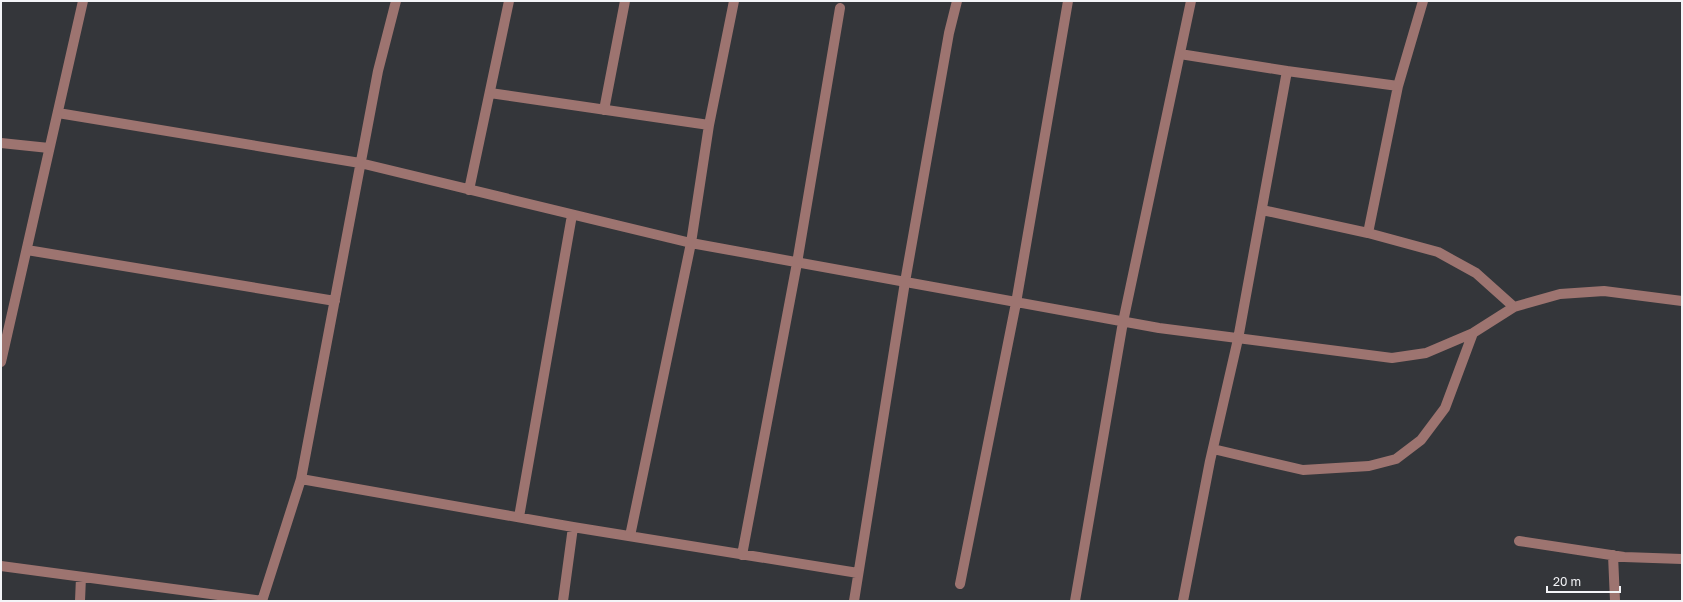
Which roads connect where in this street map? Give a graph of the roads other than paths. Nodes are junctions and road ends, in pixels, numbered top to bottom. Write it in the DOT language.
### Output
graph roads {
  1 [pos="83,1"];
  2 [pos="396,1"];
  3 [pos="509,1"];
  4 [pos="625,1"];
  5 [pos="734,1"];
  6 [pos="957,1"];
  7 [pos="1068,1"];
  8 [pos="1191,1"];
  9 [pos="1423,1"];
  10 [pos="840,8"];
  11 [pos="1180,54"];
  12 [pos="1287,72"];
  13 [pos="1398,86"];
  14 [pos="490,94"];
  15 [pos="604,110"];
  16 [pos="58,113"];
  17 [pos="709,125"];
  18 [pos="1,143"];
  19 [pos="50,148"];
  20 [pos="360,163"];
  21 [pos="470,190"];
  22 [pos="1262,210"];
  23 [pos="572,215"];
  24 [pos="1368,233"];
  25 [pos="691,243"];
  26 [pos="27,250"];
  27 [pos="797,263"];
  28 [pos="905,282"];
  29 [pos="335,300"];
  30 [pos="1682,301"];
  31 [pos="1016,303"];
  32 [pos="1514,307"];
  33 [pos="1123,322"];
  34 [pos="1473,333"];
  35 [pos="1238,338"];
  36 [pos="1,362"];
  37 [pos="1213,450"];
  38 [pos="301,479"];
  39 [pos="519,517"];
  40 [pos="573,527"];
  41 [pos="630,536"];
  42 [pos="1519,541"];
  43 [pos="742,555"];
  44 [pos="1613,555"];
  45 [pos="1682,559"];
  46 [pos="1,566"];
  47 [pos="858,574"];
  48 [pos="81,577"];
  49 [pos="960,584"];
  50 [pos="80,601"];
  51 [pos="262,601"];
  52 [pos="563,601"];
  53 [pos="854,601"];
  54 [pos="1075,601"];
  55 [pos="1183,601"];
  56 [pos="1615,601"];
  1 -- 16 [label="street"];
  2 -- 20 [label="street"];
  3 -- 14 [label="street"];
  4 -- 15 [label="street"];
  5 -- 17 [label="street"];
  6 -- 28 [label="street"];
  7 -- 31 [label="street"];
  8 -- 11 [label="street"];
  9 -- 13 [label="street"];
  10 -- 27 [label="street"];
  11 -- 12 [label="street"];
  11 -- 33 [label="street"];
  12 -- 13 [label="street"];
  12 -- 22 [label="street"];
  13 -- 24 [label="street"];
  14 -- 15 [label="street"];
  14 -- 21 [label="street"];
  15 -- 17 [label="street"];
  16 -- 19 [label="street"];
  16 -- 20 [label="street"];
  17 -- 25 [label="street"];
  18 -- 19 [label="street"];
  19 -- 26 [label="street"];
  20 -- 21 [label="street"];
  20 -- 29 [label="street"];
  21 -- 23 [label="street"];
  22 -- 24 [label="street"];
  22 -- 35 [label="street"];
  23 -- 25 [label="street"];
  23 -- 39 [label="street"];
  24 -- 32 [label="street"];
  25 -- 27 [label="street"];
  25 -- 41 [label="street"];
  26 -- 29 [label="street"];
  26 -- 36 [label="street"];
  27 -- 28 [label="street"];
  27 -- 43 [label="street"];
  28 -- 31 [label="street"];
  28 -- 47 [label="street"];
  29 -- 38 [label="street"];
  30 -- 32 [label="street"];
  31 -- 33 [label="street"];
  31 -- 49 [label="street"];
  32 -- 34 [label="street"];
  33 -- 35 [label="street"];
  33 -- 54 [label="street"];
  34 -- 35 [label="street"];
  34 -- 37 [label="street"];
  35 -- 37 [label="street"];
  37 -- 55 [label="street"];
  38 -- 39 [label="street"];
  38 -- 51 [label="street"];
  39 -- 40 [label="street"];
  40 -- 41 [label="street"];
  40 -- 52 [label="street"];
  41 -- 43 [label="street"];
  42 -- 44 [label="street"];
  43 -- 47 [label="street"];
  44 -- 45 [label="street"];
  44 -- 56 [label="street"];
  46 -- 48 [label="street"];
  47 -- 53 [label="street"];
  48 -- 50 [label="street"];
  48 -- 51 [label="street"];
}
